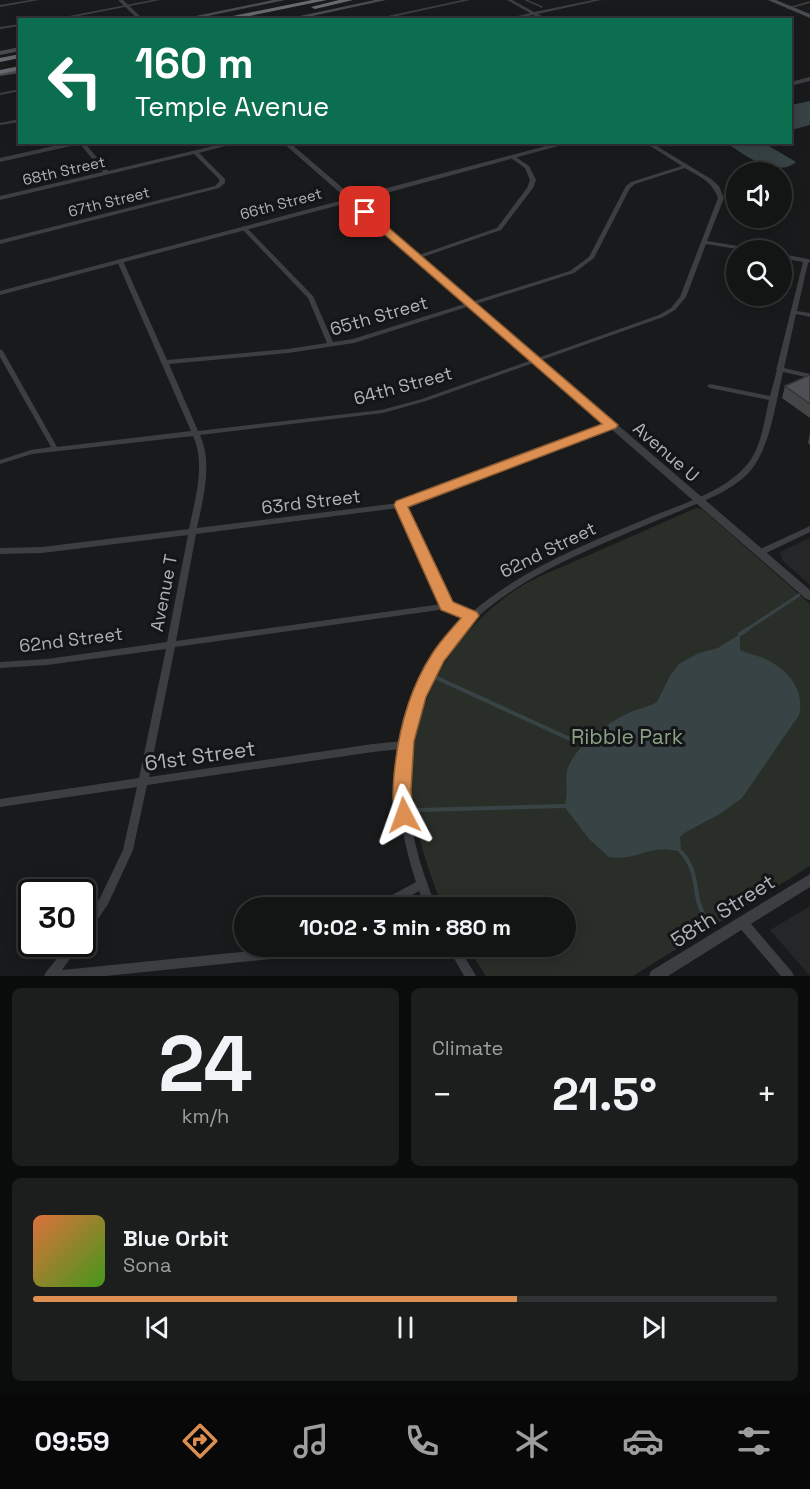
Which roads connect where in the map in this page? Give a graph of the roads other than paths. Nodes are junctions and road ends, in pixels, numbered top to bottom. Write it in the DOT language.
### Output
graph roads {
  1 [pos="37,0"];
  2 [pos="120,0"];
  3 [pos="158,0"];
  4 [pos="282,0"];
  5 [pos="323,0"];
  6 [pos="348,0"];
  7 [pos="383,0"];
  8 [pos="468,0"];
  9 [pos="509,0"];
  10 [pos="599,0"];
  11 [pos="771,0"];
  12 [pos="810,2"];
  13 [pos="0,6"];
  14 [pos="126,6"];
  15 [pos="788,8"];
  16 [pos="534,13"];
  17 [pos="810,16"];
  18 [pos="61,18"];
  19 [pos="140,18"];
  20 [pos="188,18"];
  21 [pos="227,18"];
  22 [pos="258,18"];
  23 [pos="293,18"];
  24 [pos="381,18"];
  25 [pos="511,18"];
  26 [pos="543,18"];
  27 [pos="18,25"];
  28 [pos="0,28"];
  29 [pos="18,52"];
  30 [pos="0,56"];
  31 [pos="0,67"];
  32 [pos="18,67"];
  33 [pos="18,68"];
  34 [pos="0,73"];
  35 [pos="810,79"];
  36 [pos="792,84"];
  37 [pos="18,90"];
  38 [pos="0,94"];
  39 [pos="18,120"];
  40 [pos="0,124"];
  41 [pos="72,144"];
  42 [pos="83,144"];
  43 [pos="230,144"];
  44 [pos="287,144"];
  45 [pos="563,144"];
  46 [pos="649,144"];
  47 [pos="196,153"];
  48 [pos="513,158"];
  49 [pos="0,160"];
  50 [pos="686,165"];
  51 [pos="108,173"];
  52 [pos="0,198"];
  53 [pos="351,200"];
  54 [pos="244,228"];
  55 [pos="0,242"];
  56 [pos="705,242"];
  57 [pos="726,246"];
  58 [pos="418,257"];
  59 [pos="792,258"];
  60 [pos="120,261"];
  61 [pos="808,261"];
  62 [pos="0,293"];
  63 [pos="472,304"];
  64 [pos="793,312"];
  65 [pos="810,315"];
  66 [pos="332,345"];
  67 [pos="0,351"];
  68 [pos="537,360"];
  69 [pos="166,362"];
  70 [pos="779,369"];
  71 [pos="810,376"];
  72 [pos="710,386"];
  73 [pos="772,399"];
  74 [pos="611,425"];
  75 [pos="196,433"];
  76 [pos="55,449"];
  77 [pos="0,462"];
  78 [pos="698,499"];
  79 [pos="400,505"];
  80 [pos="810,529"];
  81 [pos="193,532"];
  82 [pos="0,551"];
  83 [pos="759,553"];
  84 [pos="810,596"];
  85 [pos="447,606"];
  86 [pos="471,616"];
  87 [pos="171,643"];
  88 [pos="0,665"];
  89 [pos="405,745"];
  90 [pos="143,782"];
  91 [pos="0,803"];
  92 [pos="810,880"];
  93 [pos="422,884"];
  94 [pos="398,897"];
  95 [pos="427,897"];
  96 [pos="96,913"];
  97 [pos="742,922"];
  98 [pos="66,957"];
  99 [pos="242,957"];
  100 [pos="459,957"];
  101 [pos="52,976"];
  102 [pos="470,976"];
  103 [pos="656,976"];
  104 [pos="788,976"];
  1 -- 13 [label="street"];
  2 -- 14 [label="street"];
  3 -- 14 [label="street"];
  4 -- 20 [label="main road"];
  5 -- 21 [label="highway"];
  6 -- 22 [label="highway"];
  7 -- 23 [label="main road"];
  8 -- 24 [label="street"];
  9 -- 16 [label="street"];
  10 -- 16 [label="street"];
  11 -- 15 [label="main road"];
  12 -- 15 [label="street"];
  14 -- 18 [label="street"];
  14 -- 19 [label="street"];
  15 -- 17 [label="main road"];
  16 -- 25 [label="street"];
  16 -- 26 [label="street"];
  27 -- 28 [label="street"];
  29 -- 30 [label="highway"];
  31 -- 32 [label="highway"];
  33 -- 34 [label="highway"];
  35 -- 36 [label="street"];
  37 -- 38 [label="street"];
  39 -- 40 [label="street"];
  41 -- 49 [label="street"];
  42 -- 51 [label="street"];
  43 -- 47 [label="street, 68th Street"];
  44 -- 53 [label="street, Avenue U"];
  45 -- 48 [label="street, 66th Street"];
  46 -- 50 [label="street, 64th Street"];
  47 -- 51 [label="street, 68th Street"];
  47 -- 55 [label="street, 67th Street"];
  48 -- 53 [label="street, 66th Street"];
  48 -- 58 [label="street"];
  50 -- 56 [label="street, 64th Street"];
  50 -- 63 [label="street, 65th Street"];
  51 -- 52 [label="street, 68th Street"];
  53 -- 54 [label="street, 66th Street"];
  53 -- 58 [label="street, Avenue U"];
  54 -- 60 [label="street, 66th Street"];
  54 -- 66 [label="street"];
  56 -- 57 [label="street"];
  56 -- 68 [label="street, 64th Street"];
  58 -- 63 [label="street, Avenue U"];
  59 -- 61 [label="street"];
  60 -- 62 [label="street, 66th Street"];
  60 -- 69 [label="street, Avenue T"];
  61 -- 64 [label="street, 62nd Street"];
  63 -- 66 [label="street, 65th Street"];
  63 -- 68 [label="street, Avenue U"];
  64 -- 65 [label="street"];
  64 -- 70 [label="street, 62nd Street"];
  66 -- 69 [label="street, 65th Street"];
  67 -- 76 [label="street"];
  68 -- 74 [label="street, Avenue U"];
  68 -- 75 [label="street, 64th Street"];
  69 -- 75 [label="street, Avenue T"];
  70 -- 71 [label="street"];
  70 -- 73 [label="street, 62nd Street"];
  72 -- 73 [label="street"];
  73 -- 78 [label="street, 62nd Street"];
  74 -- 78 [label="street, Avenue U"];
  74 -- 79 [label="street, 63rd Street"];
  75 -- 76 [label="street, 64th Street"];
  75 -- 81 [label="street, Avenue T"];
  76 -- 77 [label="street, 64th Street"];
  78 -- 83 [label="street, Avenue U"];
  78 -- 86 [label="street, 62nd Street"];
  79 -- 81 [label="street, 63rd Street"];
  79 -- 85 [label="street"];
  80 -- 83 [label="street"];
  81 -- 82 [label="street, 63rd Street"];
  81 -- 87 [label="street, Avenue T"];
  83 -- 84 [label="street, Avenue U"];
  85 -- 86 [label="street"];
  85 -- 87 [label="street, 62nd Street"];
  86 -- 89 [label="street, 62nd Street"];
  87 -- 88 [label="street, 62nd Street"];
  87 -- 90 [label="street, Avenue T"];
  89 -- 90 [label="street, 61st Street"];
  89 -- 93 [label="street, 62nd Street"];
  90 -- 91 [label="street, 61st Street"];
  90 -- 96 [label="street, Avenue T"];
  92 -- 97 [label="street, 58th Street"];
  93 -- 94 [label="street"];
  93 -- 95 [label="street, 62nd Street"];
  97 -- 103 [label="street, 58th Street"];
  97 -- 104 [label="street"];
  98 -- 101 [label="street"];
  99 -- 101 [label="street"];
  100 -- 102 [label="street"];
}
